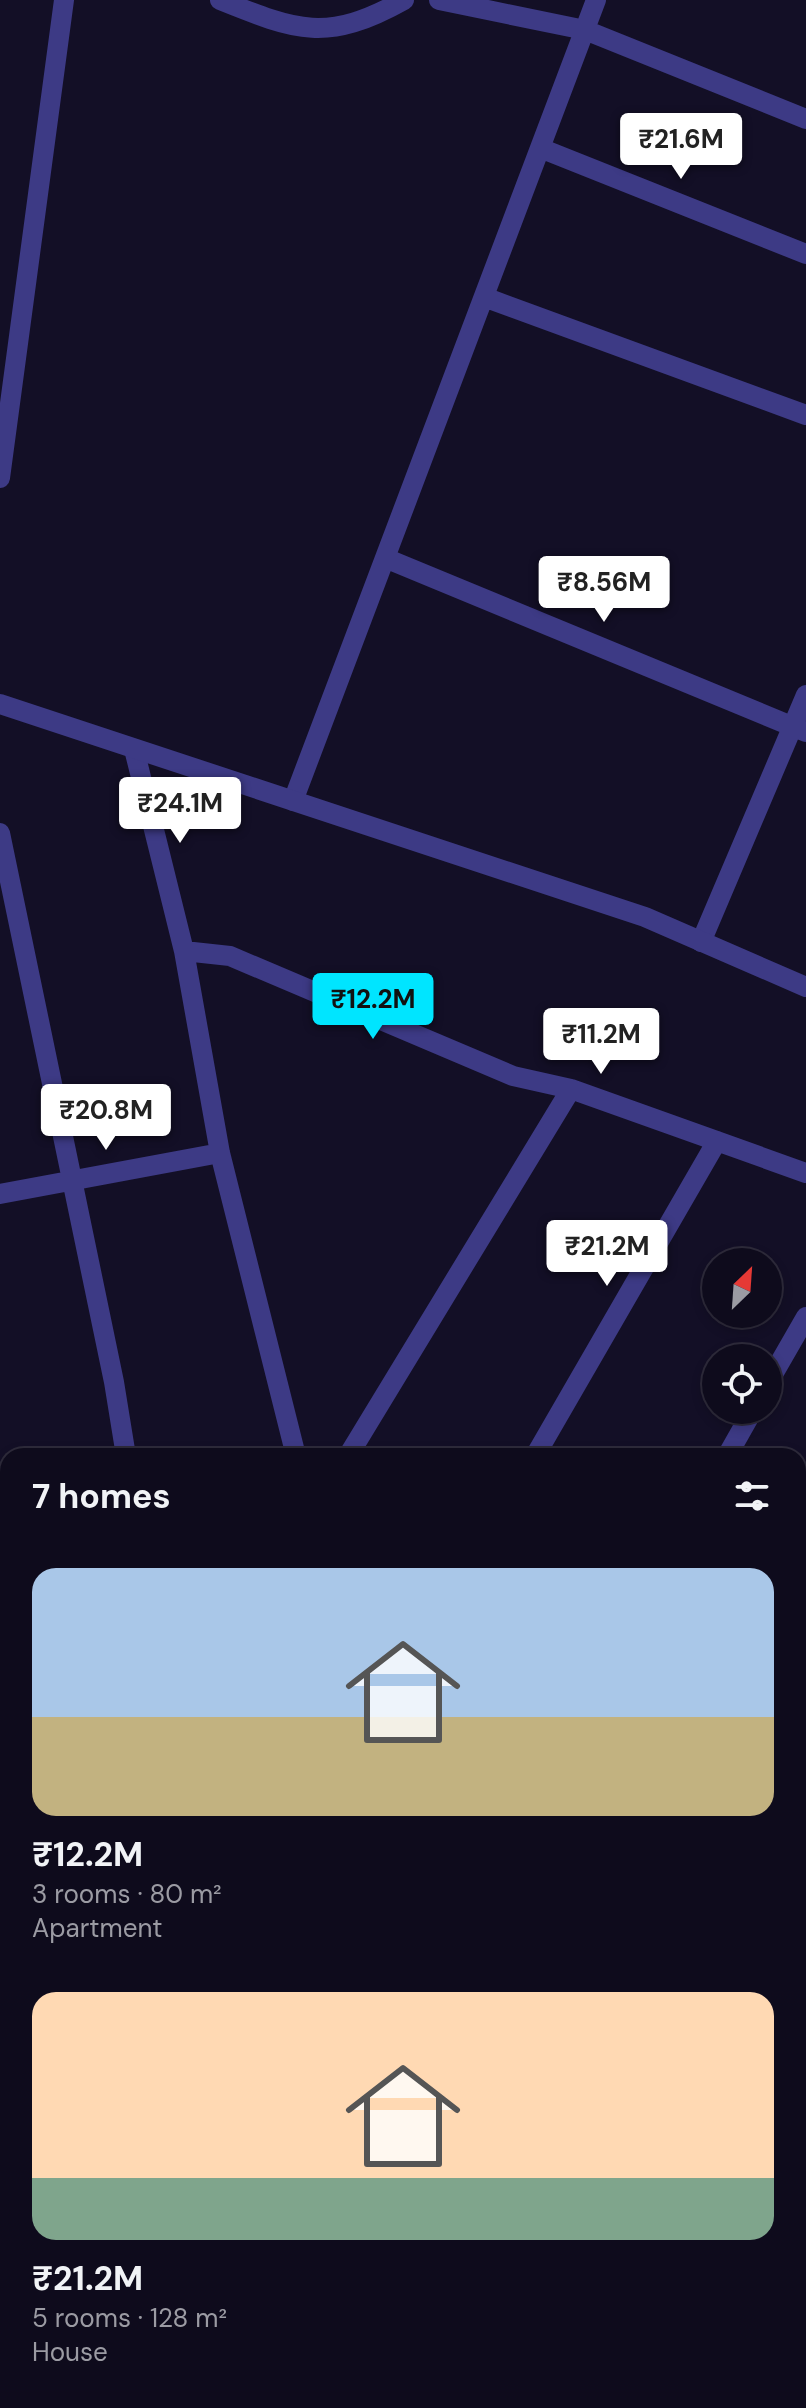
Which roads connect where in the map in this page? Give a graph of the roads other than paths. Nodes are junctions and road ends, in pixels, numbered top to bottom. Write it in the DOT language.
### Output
graph roads {
  1 [pos="64,0"];
  2 [pos="220,0"];
  3 [pos="404,0"];
  4 [pos="439,0"];
  5 [pos="596,0"];
  6 [pos="585,30"];
  7 [pos="806,119"];
  8 [pos="540,148"];
  9 [pos="806,254"];
  10 [pos="484,297"];
  11 [pos="806,415"];
  12 [pos="0,478"];
  13 [pos="385,558"];
  14 [pos="806,695"];
  15 [pos="0,704"];
  16 [pos="799,729"];
  17 [pos="134,749"];
  18 [pos="293,801"];
  19 [pos="0,833"];
  20 [pos="701,942"];
  21 [pos="184,951"];
  22 [pos="806,987"];
  23 [pos="571,1089"];
  24 [pos="717,1141"];
  25 [pos="220,1153"];
  26 [pos="806,1173"];
  27 [pos="73,1181"];
  28 [pos="0,1194"];
  29 [pos="806,1317"];
  30 [pos="782,1359"];
  31 [pos="745,1424"];
  32 [pos="124,1448"];
  33 [pos="294,1448"];
  34 [pos="353,1448"];
  35 [pos="540,1448"];
  36 [pos="732,1448"];
  1 -- 12 [label="street"];
  2 -- 3 [label="street"];
  4 -- 6 [label="street"];
  5 -- 6 [label="street"];
  6 -- 7 [label="street"];
  6 -- 8 [label="street"];
  8 -- 9 [label="street"];
  8 -- 10 [label="street"];
  10 -- 11 [label="street"];
  10 -- 13 [label="street"];
  13 -- 16 [label="street"];
  13 -- 18 [label="street"];
  14 -- 16 [label="street"];
  15 -- 17 [label="street"];
  16 -- 20 [label="street"];
  17 -- 18 [label="street"];
  17 -- 21 [label="street"];
  18 -- 20 [label="street"];
  19 -- 27 [label="street"];
  20 -- 22 [label="street"];
  21 -- 23 [label="street"];
  21 -- 25 [label="street"];
  23 -- 24 [label="street"];
  23 -- 34 [label="street"];
  24 -- 26 [label="street"];
  24 -- 35 [label="street"];
  25 -- 27 [label="street"];
  25 -- 33 [label="street"];
  27 -- 28 [label="street"];
  27 -- 32 [label="street"];
  29 -- 30 [label="street"];
  31 -- 36 [label="street"];
}
